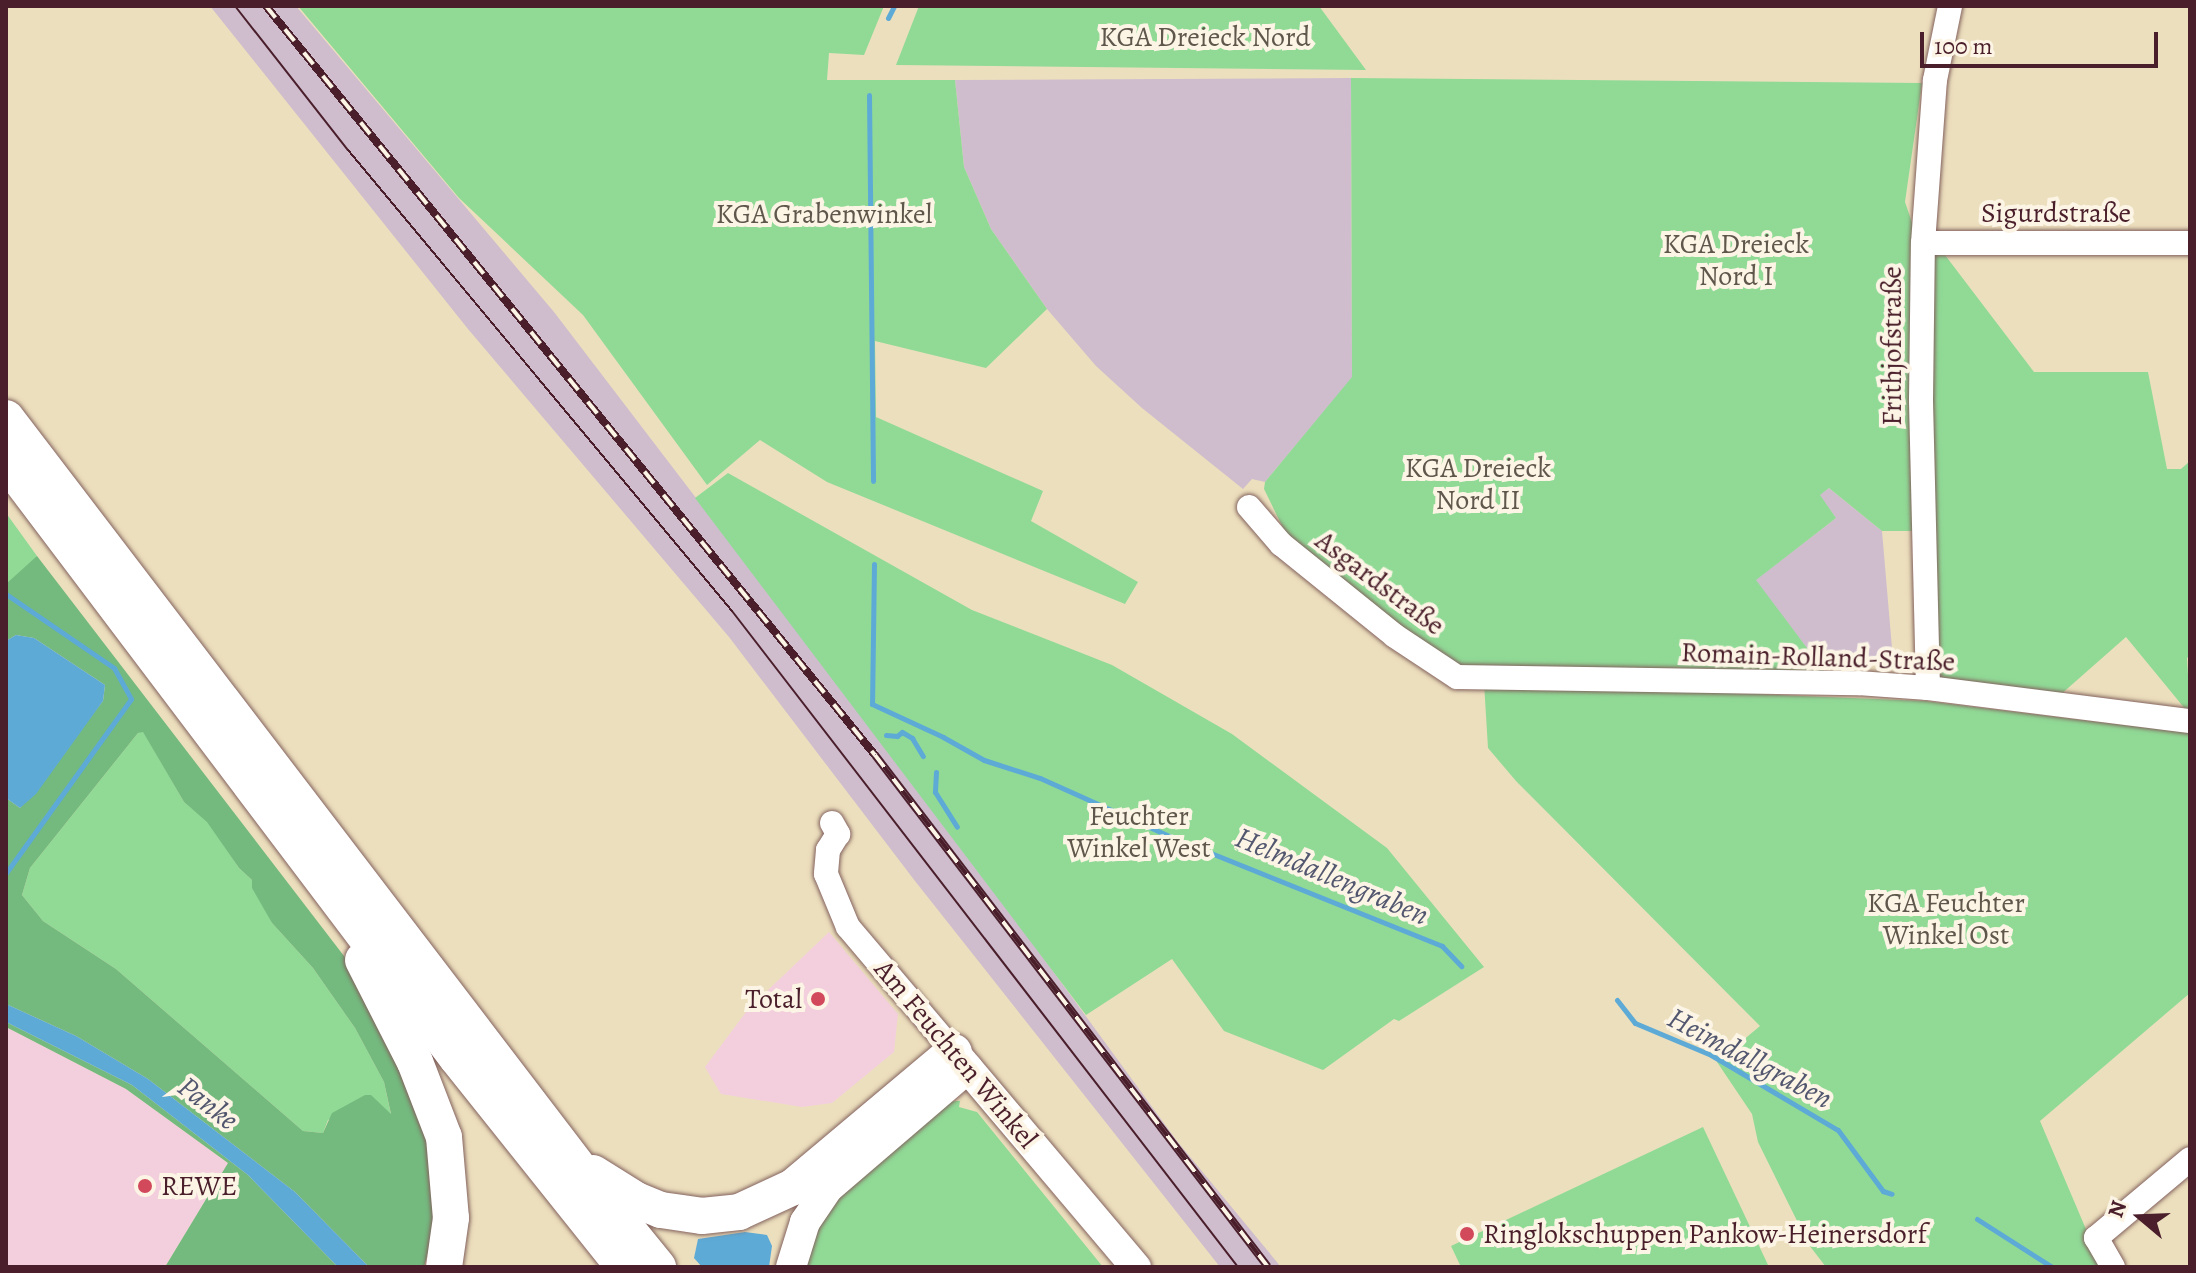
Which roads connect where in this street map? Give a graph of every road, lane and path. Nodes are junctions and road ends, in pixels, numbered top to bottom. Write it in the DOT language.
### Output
graph roads {
  1 [pos="1950,6"];
  2 [pos="1923,243"];
  3 [pos="2190,243"];
  4 [pos="6,418"];
  5 [pos="6,461"];
  6 [pos="1249,507"];
  7 [pos="1490,679"];
  8 [pos="1928,688"];
  9 [pos="2190,721"];
  10 [pos="832,823"];
  11 [pos="325,883"];
  12 [pos="961,1060"];
  13 [pos="2190,1159"];
  14 [pos="574,1161"];
  15 [pos="444,1267"];
  16 [pos="624,1267"];
  17 [pos="658,1267"];
  18 [pos="791,1267"];
  19 [pos="1136,1267"];
  20 [pos="2113,1267"];
  1 -- 2 [label="street, Frithjofstraße"];
  2 -- 3 [label="street, Sigurdstraße"];
  2 -- 8 [label="street, Frithjofstraße"];
  4 -- 14 [label="highway"];
  5 -- 11 [label="highway"];
  6 -- 7 [label="street, Asgardstraße"];
  7 -- 8 [label="street, Romain-Rolland-Straße"];
  8 -- 9 [label="street, Romain-Rolland-Straße"];
  10 -- 12 [label="street, Am Feuchten Winkel"];
  11 -- 15 [label="highway"];
  11 -- 16 [label="highway"];
  12 -- 14 [label="highway"];
  12 -- 18 [label="main road"];
  12 -- 19 [label="main road, Am Feuchten Winkel"];
  13 -- 20 [label="street"];
  14 -- 17 [label="highway"];
}
